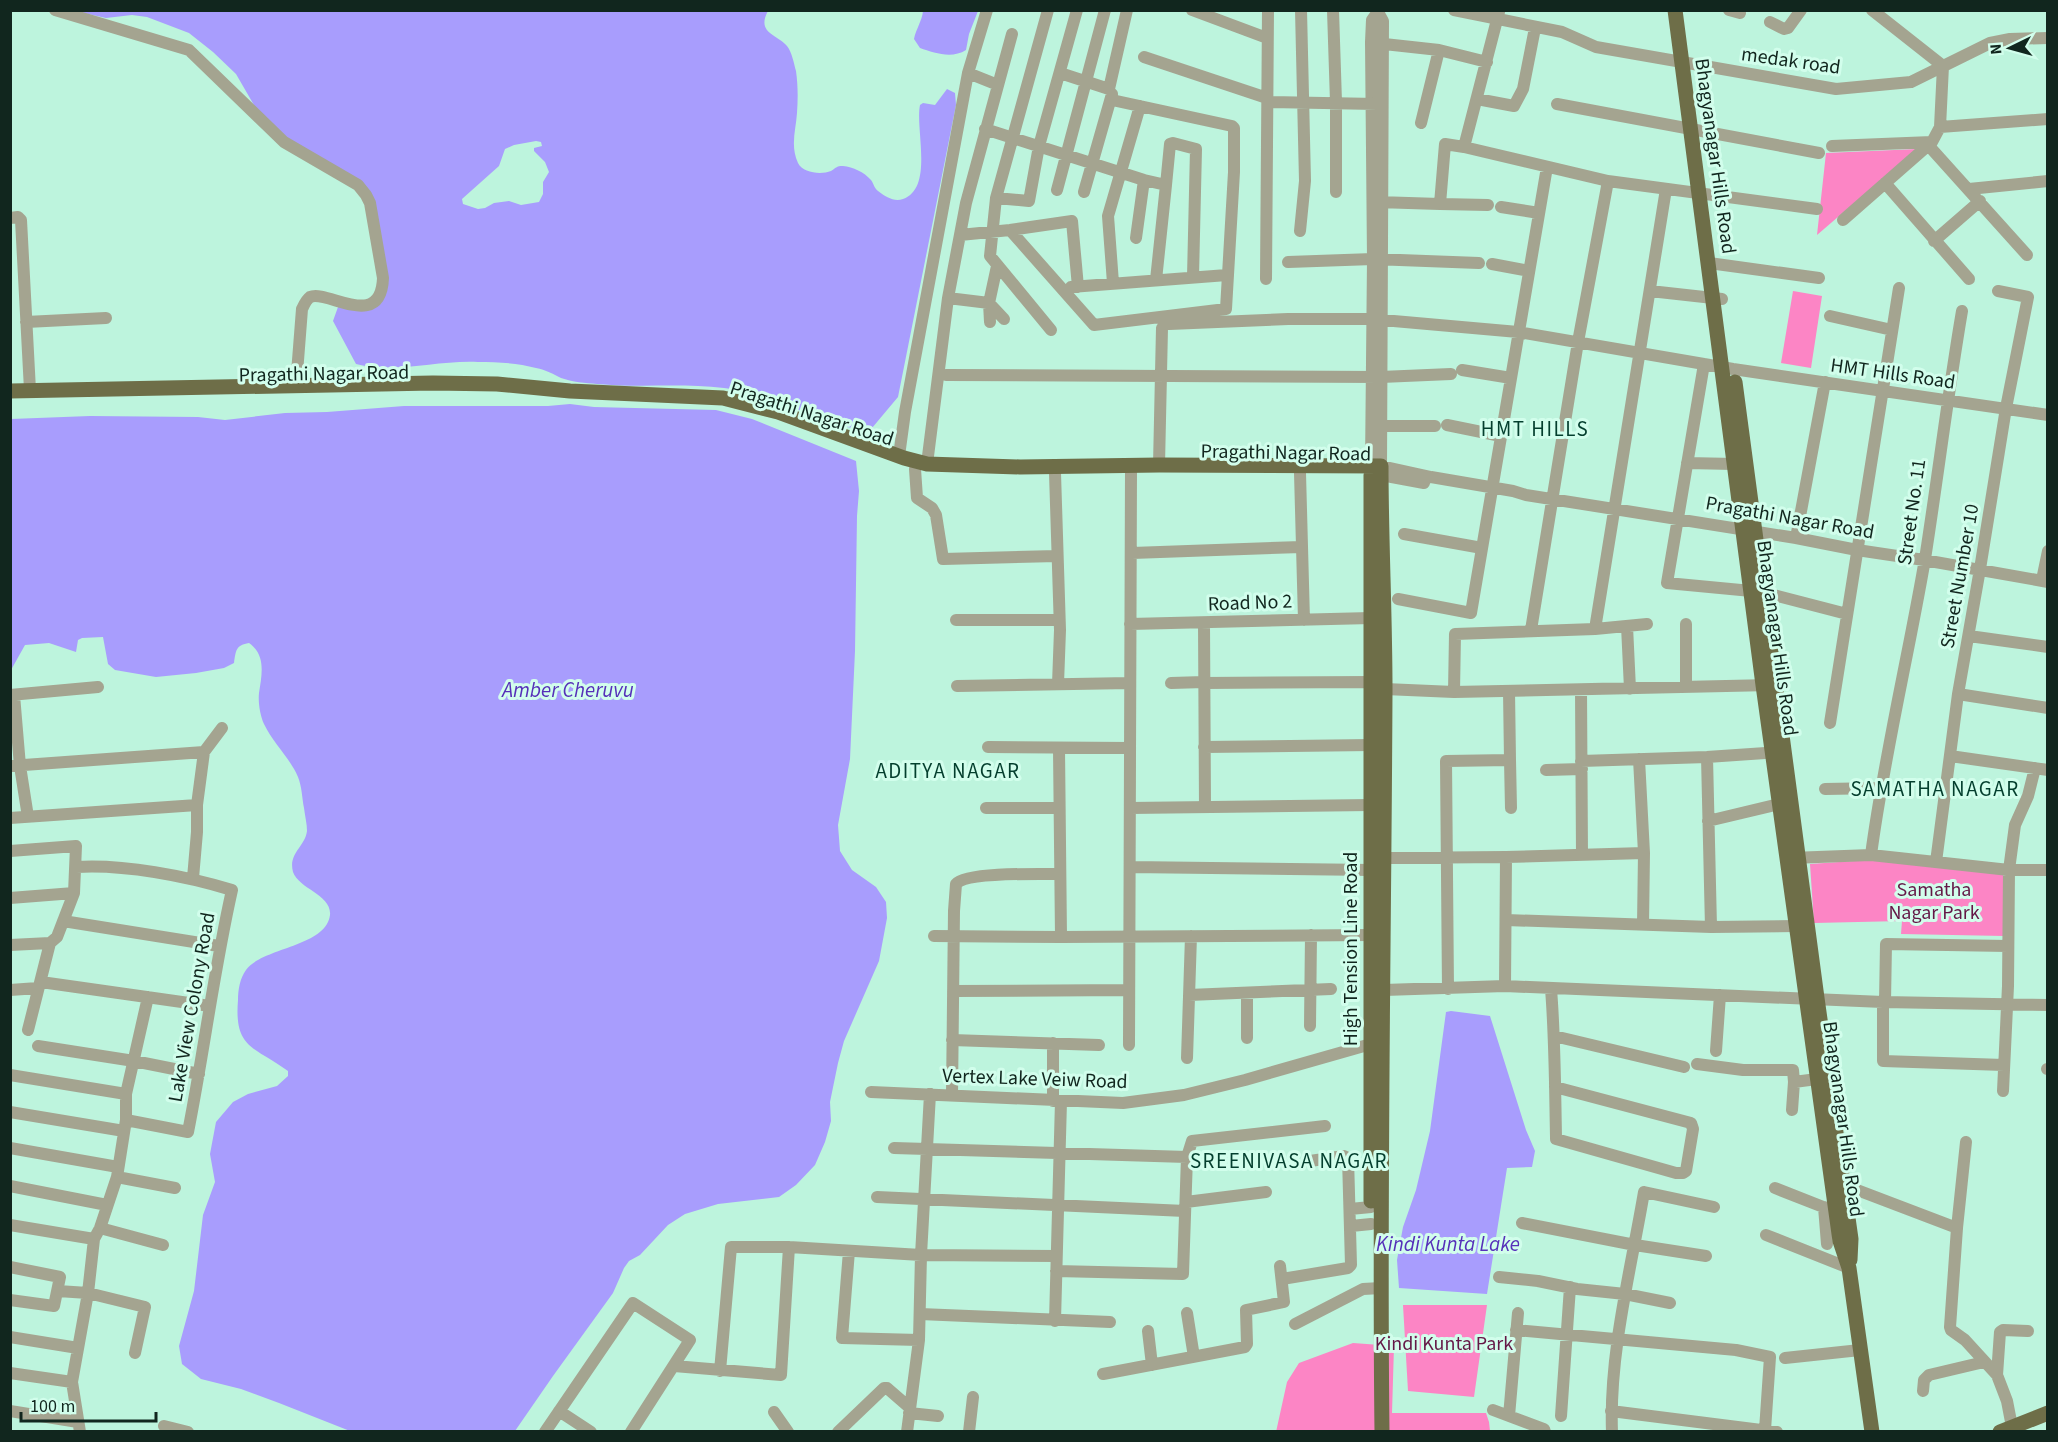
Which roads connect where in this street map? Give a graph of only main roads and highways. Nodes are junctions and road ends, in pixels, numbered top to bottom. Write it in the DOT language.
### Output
graph roads {
  1 [pos="1676,10"];
  2 [pos="1685,10"];
  3 [pos="1687,64"];
  4 [pos="1728,368"];
  5 [pos="10,391"];
  6 [pos="10,400"];
  7 [pos="921,466"];
  8 [pos="1000,470"];
  9 [pos="1376,470"];
  10 [pos="1749,531"];
  11 [pos="1378,686"];
  12 [pos="1778,752"];
  13 [pos="1790,838"];
  14 [pos="1793,858"];
  15 [pos="1811,998"];
  16 [pos="1827,1105"];
  17 [pos="1849,1269"];
  18 [pos="1376,1288"];
  19 [pos="2048,1413"];
  20 [pos="2048,1423"];
  21 [pos="2008,1430"];
  22 [pos="1372,1431"];
  23 [pos="1382,1431"];
  24 [pos="1872,1431"];
  25 [pos="2027,1431"];
  1 -- 3 [label="main road, Bhagyanagar Hills Road"];
  2 -- 3 [label="main road, Bhagyanagar Hills Road"];
  3 -- 4 [label="main road, Bhagyanagar Hills Road"];
  4 -- 10 [label="main road, Bhagyanagar Hills Road"];
  4 -- 10 [label="main road, Bhagyanagar Hills Road"];
  5 -- 7 [label="main road, Pragathi Nagar Road"];
  6 -- 7 [label="main road, Pragathi Nagar Road"];
  7 -- 8 [label="main road"];
  8 -- 9 [label="main road, Pragathi Nagar Road"];
  8 -- 9 [label="main road, Pragathi Nagar Road"];
  9 -- 11 [label="main road, High Tension Line Road"];
  9 -- 11 [label="main road, High Tension Line Road"];
  10 -- 12 [label="main road, Bhagyanagar Hills Road"];
  11 -- 18 [label="main road, High Tension Line Road"];
  11 -- 18 [label="main road, High Tension Line Road"];
  12 -- 13 [label="main road, Bhagyanagar Hills Road"];
  12 -- 13 [label="main road, Bhagyanagar Hills Road"];
  13 -- 14 [label="main road, Bhagyanagar Hills Road"];
  14 -- 15 [label="main road, Bhagyanagar Hills Road"];
  14 -- 15 [label="main road, Bhagyanagar Hills Road"];
  15 -- 16 [label="main road, Bhagyanagar Hills Road"];
  15 -- 16 [label="main road, Bhagyanagar Hills Road"];
  16 -- 17 [label="main road, Bhagyanagar Hills Road"];
  16 -- 17 [label="main road, Bhagyanagar Hills Road"];
  17 -- 24 [label="main road, Bhagyanagar Hills Road"];
  18 -- 22 [label="main road, High Tension Line Road"];
  18 -- 23 [label="main road, High Tension Line Road"];
  19 -- 21 [label="main road"];
  20 -- 25 [label="main road"];
}
